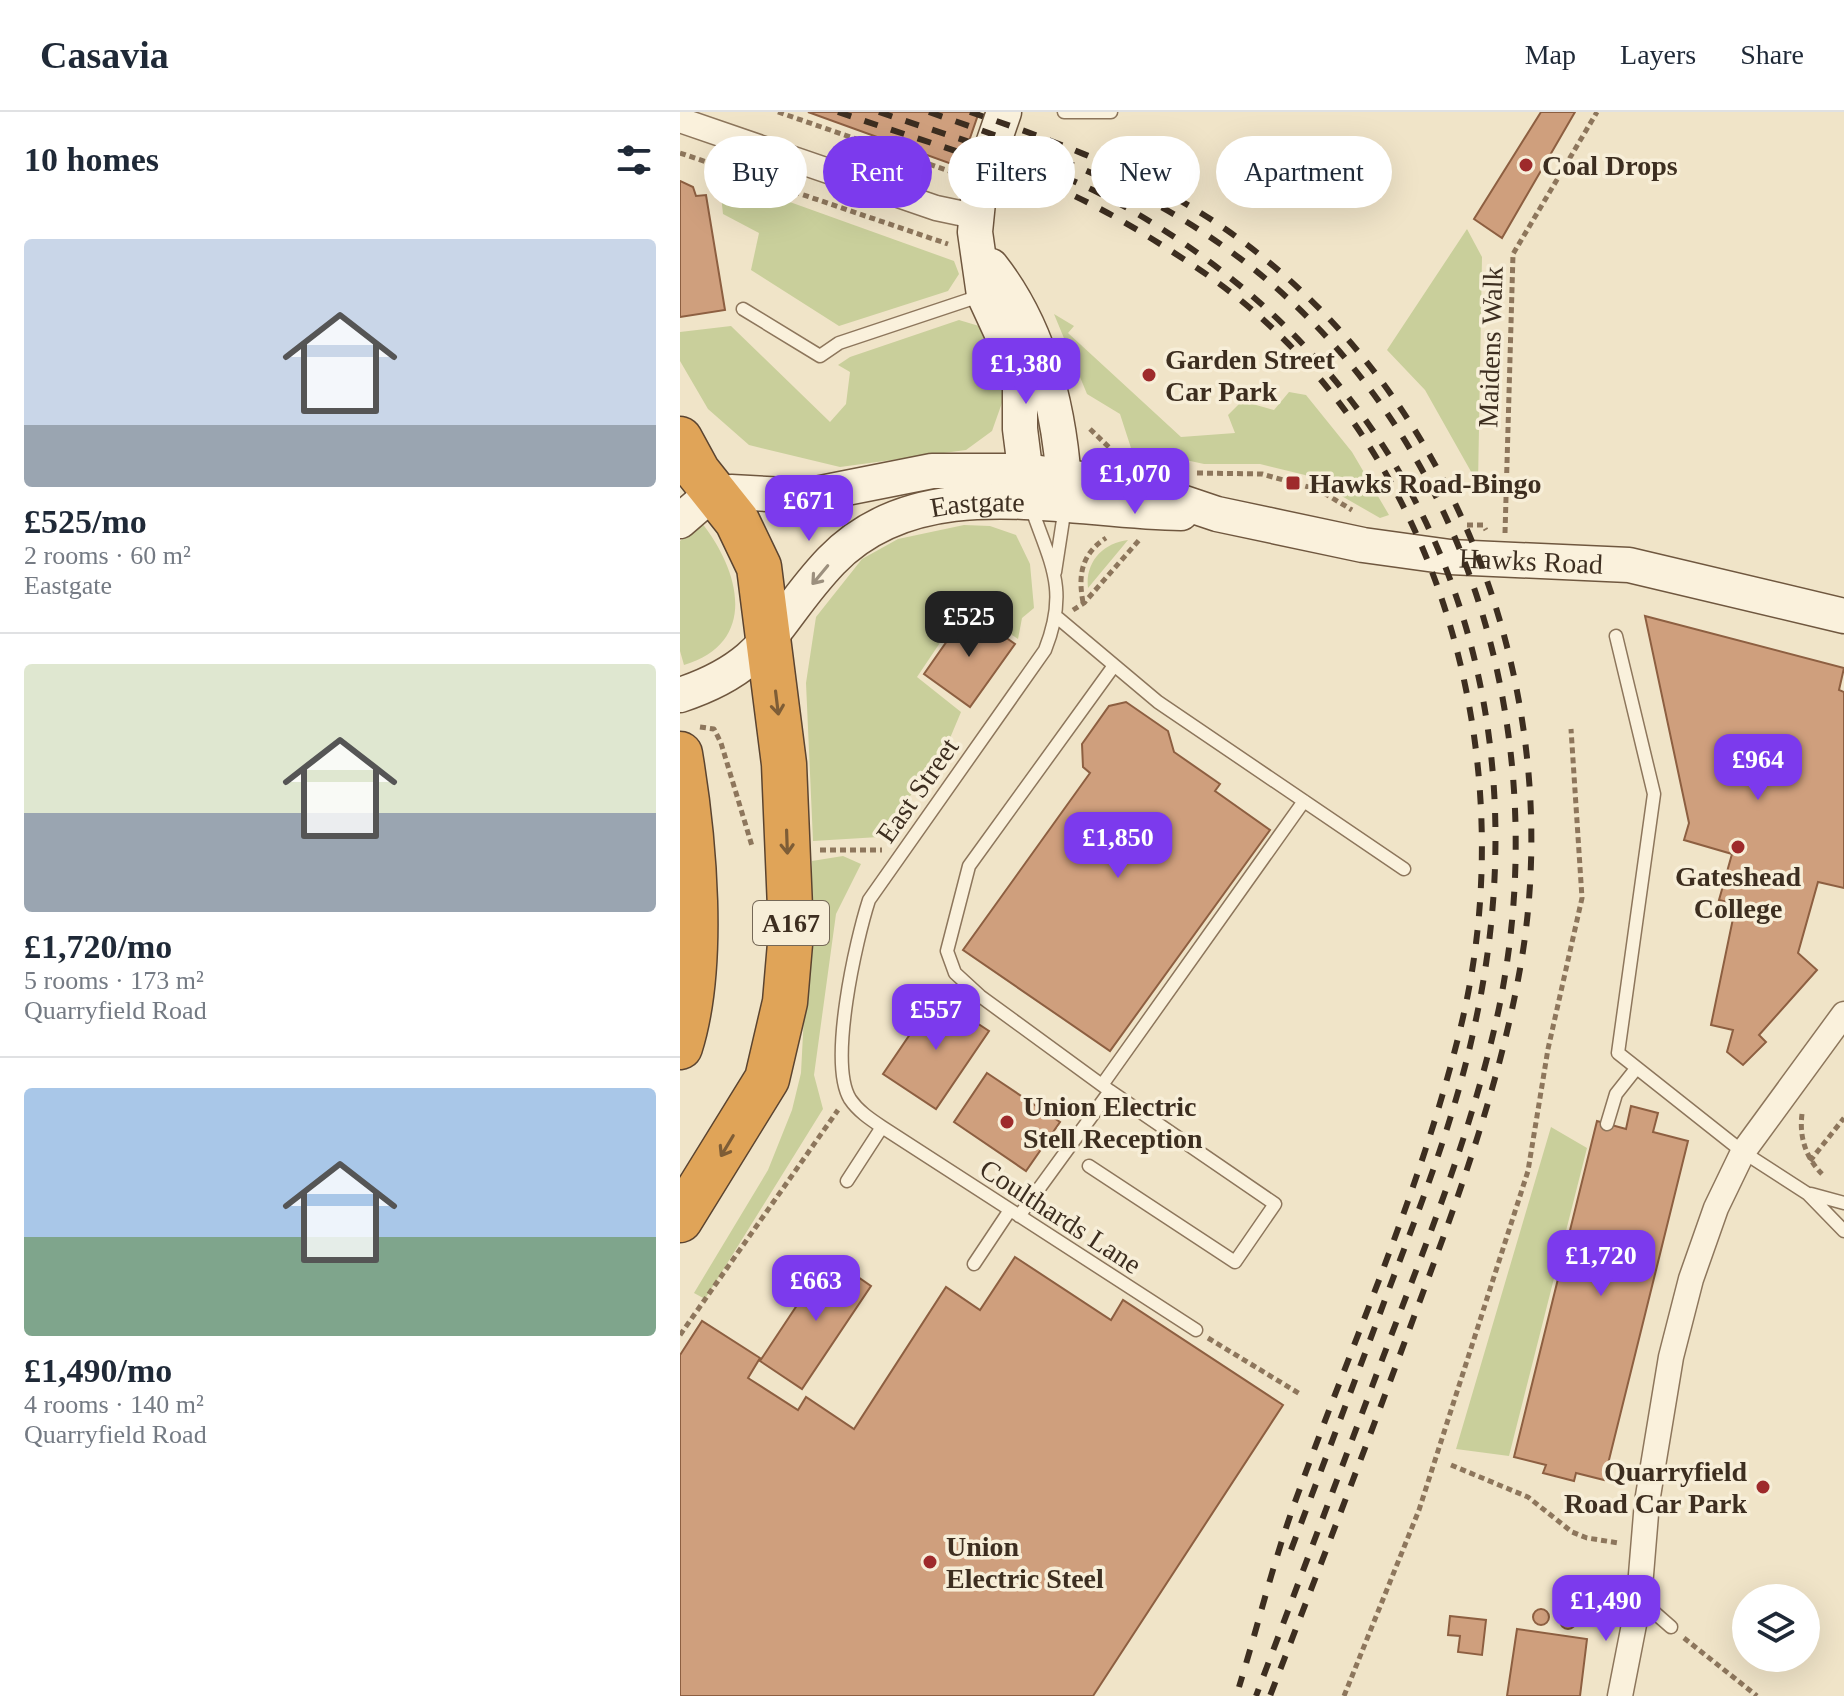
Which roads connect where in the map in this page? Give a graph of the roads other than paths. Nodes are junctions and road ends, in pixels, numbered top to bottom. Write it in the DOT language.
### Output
graph roads {
  1 [pos="1004,112"];
  2 [pos="1064,112"];
  3 [pos="1111,112"];
  4 [pos="680,120"];
  5 [pos="974,216"];
  6 [pos="978,250"];
  7 [pos="984,295"];
  8 [pos="743,309"];
  9 [pos="1019,404"];
  10 [pos="680,439"];
  11 [pos="951,470"];
  12 [pos="1027,486"];
  13 [pos="1065,489"];
  14 [pos="715,495"];
  15 [pos="1217,514"];
  16 [pos="680,521"];
  17 [pos="1055,575"];
  18 [pos="1844,616"];
  19 [pos="1058,618"];
  20 [pos="1616,636"];
  21 [pos="769,642"];
  22 [pos="1113,667"];
  23 [pos="680,695"];
  24 [pos="689,741"];
  25 [pos="1304,801"];
  26 [pos="1404,869"];
  27 [pos="1844,1014"];
  28 [pos="680,1047"];
  29 [pos="1635,1070"];
  30 [pos="1106,1088"];
  31 [pos="849,1098"];
  32 [pos="1607,1124"];
  33 [pos="882,1127"];
  34 [pos="1743,1152"];
  35 [pos="1089,1166"];
  36 [pos="847,1181"];
  37 [pos="1808,1194"];
  38 [pos="1844,1203"];
  39 [pos="1014,1213"];
  40 [pos="680,1220"];
  41 [pos="1844,1231"];
  42 [pos="974,1264"];
  43 [pos="1196,1330"];
  44 [pos="1639,1599"];
  45 [pos="1671,1627"];
  46 [pos="1620,1696"];
  1 -- 5 [label="street"];
  2 -- 3 [label="lane"];
  4 -- 5 [label="street"];
  5 -- 6 [label="street"];
  6 -- 7 [label="street"];
  6 -- 13 [label="street"];
  7 -- 8 [label="lane"];
  7 -- 9 [label="street"];
  9 -- 11 [label="street"];
  9 -- 12 [label="street"];
  10 -- 14 [label="highway, A167"];
  11 -- 12 [label="street, Eastgate"];
  11 -- 14 [label="street, Eastgate"];
  12 -- 13 [label="street, Eastgate"];
  12 -- 17 [label="lane, East Street"];
  12 -- 21 [label="street, Eastgate, one-way"];
  13 -- 15 [label="street, Eastgate"];
  13 -- 17 [label="lane, East Street"];
  14 -- 16 [label="street"];
  14 -- 21 [label="highway, A167"];
  15 -- 18 [label="street, Hawks Road"];
  17 -- 19 [label="lane, East Street"];
  19 -- 22 [label="lane"];
  19 -- 31 [label="lane, East Street"];
  20 -- 29 [label="lane"];
  21 -- 23 [label="street, Eastgate"];
  21 -- 40 [label="highway, A167, one-way"];
  22 -- 25 [label="lane"];
  22 -- 30 [label="lane"];
  24 -- 28 [label="highway"];
  25 -- 26 [label="lane"];
  25 -- 30 [label="lane"];
  27 -- 34 [label="street"];
  29 -- 32 [label="lane"];
  29 -- 34 [label="lane"];
  30 -- 35 [label="lane"];
  30 -- 39 [label="lane"];
  31 -- 33 [label="lane, Coulthards Lane"];
  33 -- 36 [label="lane"];
  33 -- 39 [label="lane, Coulthards Lane"];
  34 -- 37 [label="lane"];
  34 -- 44 [label="street"];
  37 -- 38 [label="lane"];
  37 -- 41 [label="lane"];
  39 -- 42 [label="lane"];
  39 -- 43 [label="lane, Coulthards Lane"];
  44 -- 45 [label="lane"];
  44 -- 46 [label="street"];
}
